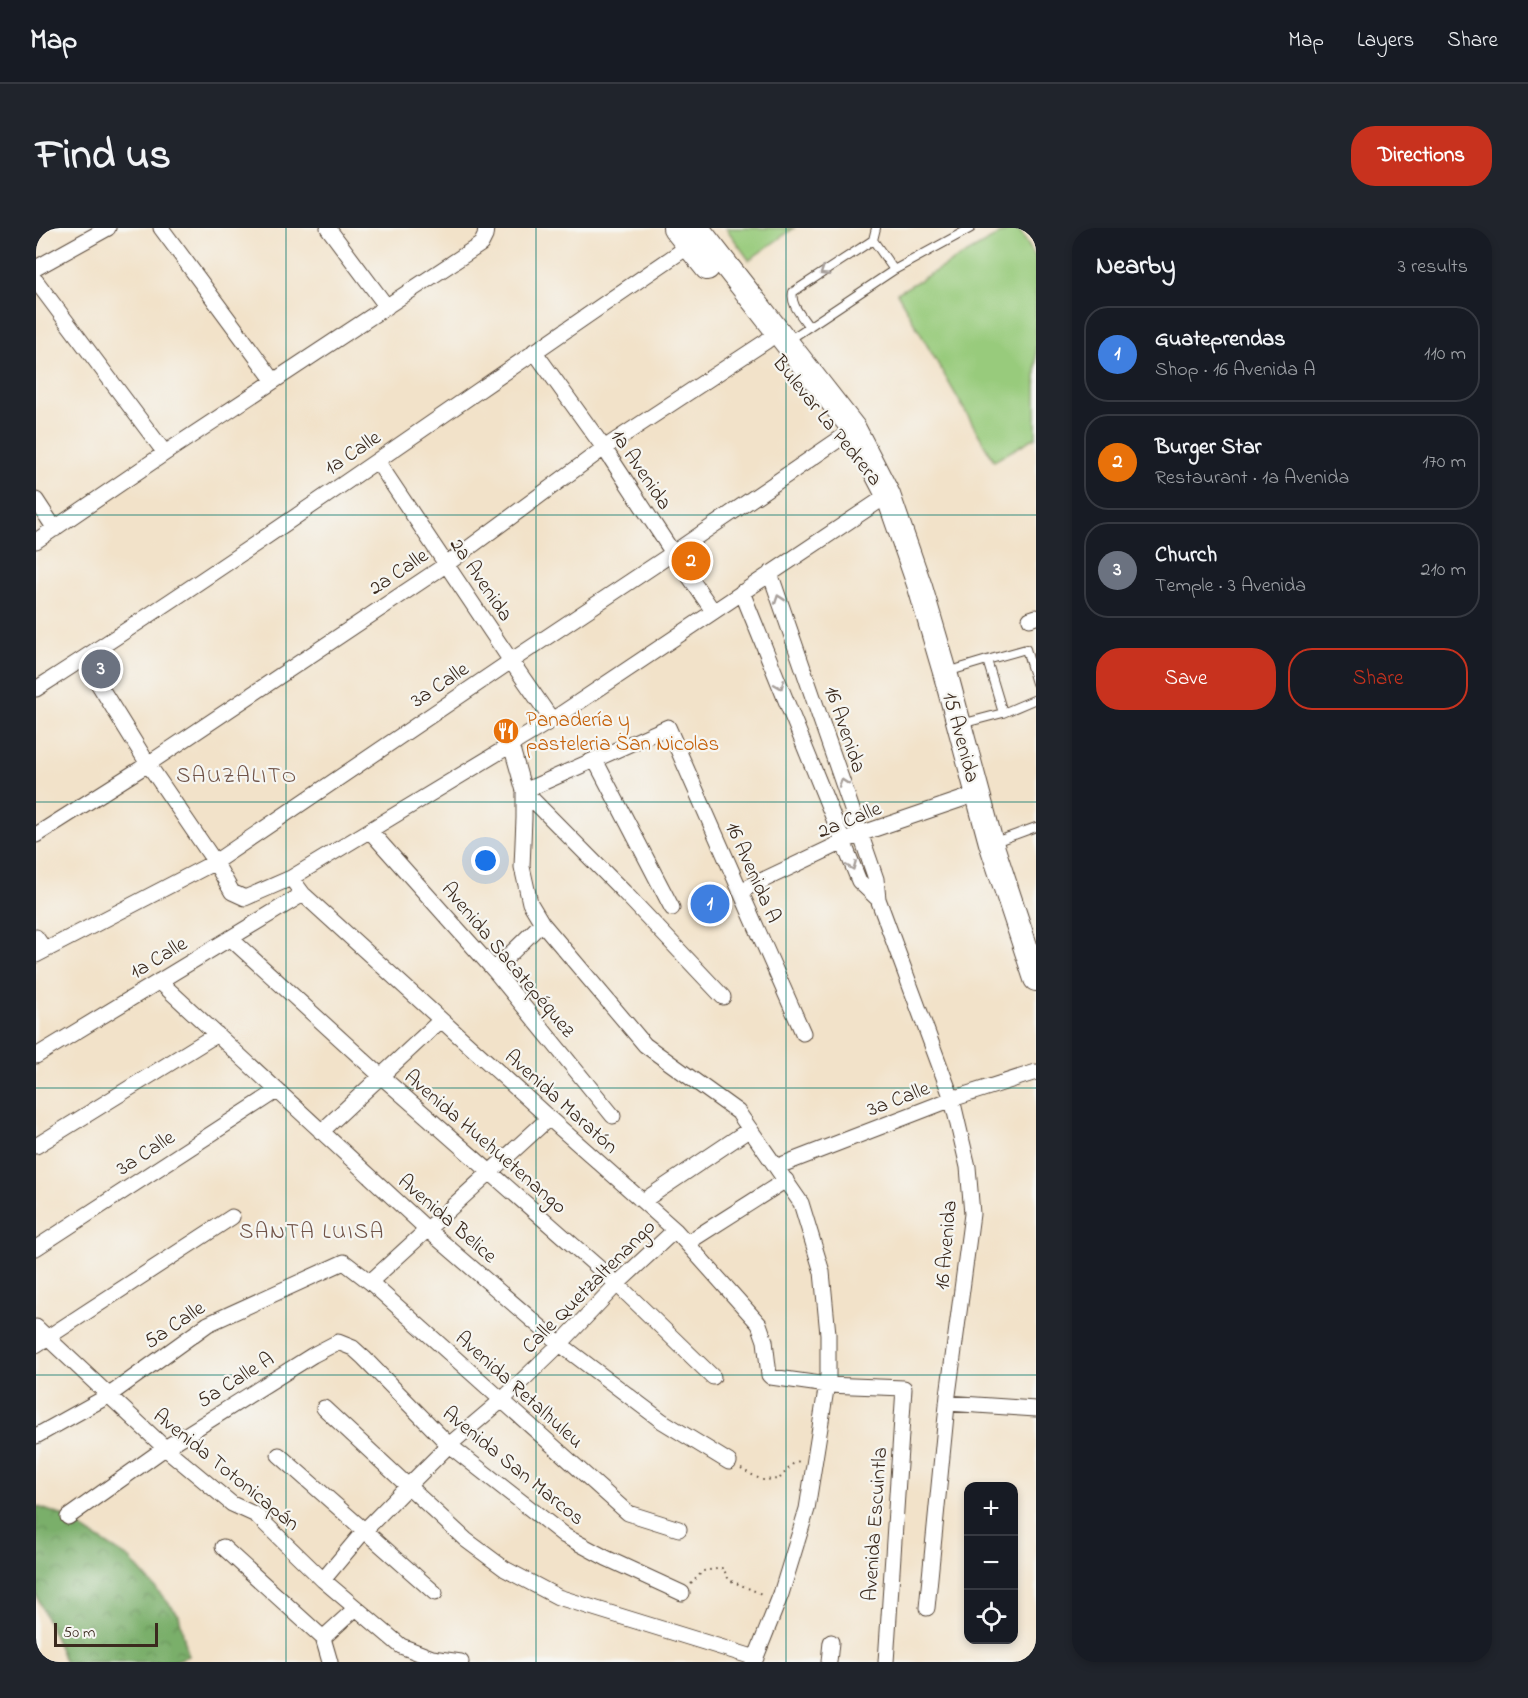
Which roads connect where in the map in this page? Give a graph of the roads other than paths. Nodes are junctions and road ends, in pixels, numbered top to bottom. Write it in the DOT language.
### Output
graph roads {
  1 [pos="108,228"];
  2 [pos="161,228"];
  3 [pos="328,228"];
  4 [pos="486,228"];
  5 [pos="876,228"];
  6 [pos="971,228"];
  7 [pos="687,234"];
  8 [pos="873,240"];
  9 [pos="36,268"];
  10 [pos="894,270"];
  11 [pos="36,281"];
  12 [pos="387,307"];
  13 [pos="809,327"];
  14 [pos="776,339"];
  15 [pos="534,351"];
  16 [pos="274,381"];
  17 [pos="847,433"];
  18 [pos="604,448"];
  19 [pos="165,453"];
  20 [pos="378,461"];
  21 [pos="888,495"];
  22 [pos="36,500"];
  23 [pos="55,529"];
  24 [pos="36,541"];
  25 [pos="673,553"];
  26 [pos="447,564"];
  27 [pos="770,573"];
  28 [pos="742,592"];
  29 [pos="713,611"];
  30 [pos="83,659"];
  31 [pos="987,660"];
  32 [pos="511,661"];
  33 [pos="945,672"];
  34 [pos="1036,683"];
  35 [pos="36,689"];
  36 [pos="1036,699"];
  37 [pos="1003,713"];
  38 [pos="552,720"];
  39 [pos="959,725"];
  40 [pos="511,745"];
  41 [pos="595,760"];
  42 [pos="147,764"];
  43 [pos="524,791"];
  44 [pos="977,794"];
  45 [pos="1036,828"];
  46 [pos="370,831"];
  47 [pos="860,834"];
  48 [pos="36,835"];
  49 [pos="843,842"];
  50 [pos="991,843"];
  51 [pos="215,862"];
  52 [pos="291,878"];
  53 [pos="740,891"];
  54 [pos="303,894"];
  55 [pos="878,899"];
  56 [pos="672,908"];
  57 [pos="542,923"];
  58 [pos="230,938"];
  59 [pos="39,947"];
  60 [pos="494,970"];
  61 [pos="1036,979"];
  62 [pos="159,981"];
  63 [pos="723,997"];
  64 [pos="441,1020"];
  65 [pos="803,1033"];
  66 [pos="217,1034"];
  67 [pos="36,1056"];
  68 [pos="1036,1072"];
  69 [pos="382,1077"];
  70 [pos="277,1091"];
  71 [pos="952,1099"];
  72 [pos="613,1116"];
  73 [pos="549,1118"];
  74 [pos="750,1129"];
  75 [pos="321,1132"];
  76 [pos="36,1146"];
  77 [pos="776,1167"];
  78 [pos="490,1173"];
  79 [pos="786,1180"];
  80 [pos="643,1201"];
  81 [pos="232,1217"];
  82 [pos="428,1230"];
  83 [pos="675,1230"];
  84 [pos="687,1244"];
  85 [pos="36,1248"];
  86 [pos="344,1262"];
  87 [pos="370,1282"];
  88 [pos="617,1284"];
  89 [pos="40,1336"];
  90 [pos="338,1342"];
  91 [pos="560,1344"];
  92 [pos="713,1377"];
  93 [pos="827,1385"];
  94 [pos="108,1396"];
  95 [pos="947,1399"];
  96 [pos="502,1400"];
  97 [pos="1036,1401"];
  98 [pos="324,1408"];
  99 [pos="1036,1408"];
  100 [pos="36,1436"];
  101 [pos="449,1445"];
  102 [pos="165,1448"];
  103 [pos="279,1455"];
  104 [pos="729,1461"];
  105 [pos="408,1485"];
  106 [pos="68,1516"];
  107 [pos="679,1529"];
  108 [pos="364,1531"];
  109 [pos="223,1547"];
  110 [pos="323,1580"];
  111 [pos="435,1593"];
  112 [pos="682,1593"];
  113 [pos="356,1608"];
  114 [pos="927,1608"];
  115 [pos="323,1638"];
  116 [pos="831,1642"];
  117 [pos="755,1660"];
  118 [pos="330,1662"];
  119 [pos="461,1662"];
  120 [pos="829,1662"];
  121 [pos="886,1662"];
  1 -- 9 [label="street"];
  2 -- 16 [label="street"];
  3 -- 12 [label="street"];
  4 -- 12 [label="street"];
  5 -- 8 [label="lane"];
  6 -- 10 [label="lane"];
  7 -- 14 [label="main road, Bulevar La Pedrera"];
  7 -- 15 [label="street, 1a Calle"];
  8 -- 10 [label="lane"];
  8 -- 13 [label="lane, one-way"];
  10 -- 13 [label="lane"];
  11 -- 19 [label="street"];
  12 -- 16 [label="street"];
  13 -- 14 [label="lane"];
  14 -- 17 [label="main road, Bulevar La Pedrera"];
  14 -- 18 [label="street, 2a Calle"];
  15 -- 18 [label="street, 1a Avenida"];
  15 -- 20 [label="street, 1a Calle"];
  16 -- 19 [label="street"];
  17 -- 21 [label="main road, Bulevar La Pedrera"];
  17 -- 25 [label="street, 3a Calle"];
  18 -- 25 [label="street, 1a Avenida"];
  18 -- 26 [label="street, 2a Calle"];
  19 -- 23 [label="street"];
  20 -- 26 [label="street, 2a Avenida"];
  20 -- 30 [label="street, 1a Calle"];
  21 -- 27 [label="street"];
  21 -- 33 [label="main road, 15 Avenida"];
  22 -- 23 [label="street"];
  23 -- 24 [label="street"];
  25 -- 29 [label="street, 1a Avenida"];
  25 -- 32 [label="street, 3a Calle"];
  26 -- 32 [label="street, 2a Avenida"];
  26 -- 42 [label="street, 2a Calle"];
  27 -- 28 [label="street"];
  47 -- 27 [label="street, 16 Avenida, one-way"];
  28 -- 29 [label="street"];
  28 -- 49 [label="street, 16 Avenida, one-way"];
  29 -- 38 [label="street"];
  30 -- 35 [label="street, 1a Calle"];
  30 -- 42 [label="street"];
  31 -- 33 [label="lane"];
  31 -- 34 [label="lane"];
  31 -- 37 [label="lane"];
  32 -- 38 [label="street, 2a Avenida"];
  32 -- 51 [label="street, 3a Calle"];
  33 -- 39 [label="main road, 15 Avenida"];
  36 -- 37 [label="lane"];
  37 -- 39 [label="lane"];
  38 -- 40 [label="street"];
  39 -- 44 [label="main road, 15 Avenida"];
  40 -- 43 [label="street"];
  40 -- 46 [label="street"];
  41 -- 43 [label="street"];
  41 -- 53 [label="street, 16 Avenida A"];
  41 -- 56 [label="street"];
  42 -- 48 [label="street, 2a Calle"];
  42 -- 51 [label="street"];
  43 -- 57 [label="street"];
  43 -- 63 [label="street"];
  44 -- 47 [label="street, 2a Calle"];
  44 -- 50 [label="main road, 15 Avenida"];
  45 -- 50 [label="lane"];
  46 -- 52 [label="street"];
  46 -- 60 [label="street, Avenida Sacatepéquez"];
  47 -- 49 [label="street, 2a Calle"];
  47 -- 55 [label="street, 16 Avenida"];
  49 -- 53 [label="street, 2a Calle"];
  49 -- 55 [label="street, 16 Avenida, one-way"];
  50 -- 61 [label="main road, 15 Avenida"];
  51 -- 52 [label="street"];
  51 -- 59 [label="street, 3a Calle"];
  52 -- 54 [label="street, Avenida Maratón"];
  53 -- 65 [label="street, 16 Avenida A"];
  54 -- 58 [label="street, 1a Calle"];
  54 -- 64 [label="street, Avenida Maratón"];
  55 -- 71 [label="street, 16 Avenida"];
  57 -- 60 [label="street"];
  57 -- 74 [label="street"];
  58 -- 62 [label="street, 1a Calle"];
  58 -- 69 [label="street, Avenida Huehuetenango"];
  60 -- 72 [label="street, Avenida Sacatepéquez"];
  62 -- 66 [label="street, Avenida Belice"];
  62 -- 67 [label="street, 1a Calle"];
  64 -- 69 [label="street"];
  64 -- 73 [label="street, Avenida Maratón"];
  66 -- 70 [label="street, Avenida Belice"];
  66 -- 76 [label="street"];
  68 -- 71 [label="street, 3a Calle"];
  69 -- 75 [label="street"];
  69 -- 78 [label="street, Avenida Huehuetenango"];
  70 -- 75 [label="street, Avenida Belice"];
  70 -- 85 [label="street, 3a Calle"];
  71 -- 77 [label="street, 3a Calle"];
  71 -- 95 [label="street, 16 Avenida"];
  73 -- 78 [label="street"];
  73 -- 80 [label="street, Avenida Maratón"];
  74 -- 77 [label="street"];
  74 -- 80 [label="street, Calle Quetzaltenango"];
  75 -- 82 [label="street, Avenida Belice"];
  77 -- 79 [label="street"];
  78 -- 82 [label="street"];
  78 -- 88 [label="street, Avenida Huehuetenango"];
  79 -- 84 [label="street, Calle Quetzaltenango"];
  79 -- 93 [label="street"];
  80 -- 83 [label="street, Avenida Maratón"];
  81 -- 89 [label="street"];
  82 -- 87 [label="street"];
  82 -- 91 [label="street, Avenida Belice"];
  83 -- 84 [label="street, Avenida Maratón"];
  83 -- 88 [label="street, Calle Quetzaltenango"];
  84 -- 93 [label="street, Avenida Maratón"];
  86 -- 87 [label="street, Avenida Retalhuleu"];
  86 -- 94 [label="street, 5a Calle"];
  87 -- 96 [label="street, Avenida Retalhuleu"];
  88 -- 91 [label="street, Calle Quetzaltenango"];
  88 -- 92 [label="street, Avenida Huehuetenango"];
  89 -- 94 [label="street, Avenida Totonicapán"];
  90 -- 101 [label="street, Avenida San Marcos"];
  90 -- 102 [label="street, 5a Calle A"];
  91 -- 96 [label="street, Calle Quetzaltenango"];
  91 -- 104 [label="street, Avenida Belice"];
  93 -- 117 [label="street"];
  93 -- 121 [label="street, Avenida Escuintla"];
  94 -- 100 [label="street, 5a Calle"];
  94 -- 102 [label="street, Avenida Totonicapán"];
  95 -- 97 [label="street"];
  95 -- 99 [label="street"];
  95 -- 114 [label="street, 16 Avenida"];
  96 -- 101 [label="street, Calle Quetzaltenango"];
  96 -- 107 [label="street, Avenida Retalhuleu"];
  98 -- 105 [label="street"];
  101 -- 105 [label="street, Calle Quetzaltenango"];
  101 -- 112 [label="street, Avenida San Marcos"];
  102 -- 106 [label="street, 5a Calle A"];
  102 -- 110 [label="street, Avenida Totonicapán"];
  103 -- 108 [label="street"];
  105 -- 108 [label="street, Calle Quetzaltenango"];
  105 -- 117 [label="street"];
  108 -- 110 [label="street, Calle Quetzaltenango"];
  108 -- 111 [label="street"];
  109 -- 115 [label="street"];
  110 -- 113 [label="street, Avenida Totonicapán"];
  113 -- 115 [label="street"];
  113 -- 119 [label="street, Avenida Totonicapán"];
  115 -- 118 [label="street"];
  116 -- 120 [label="street"];
}
